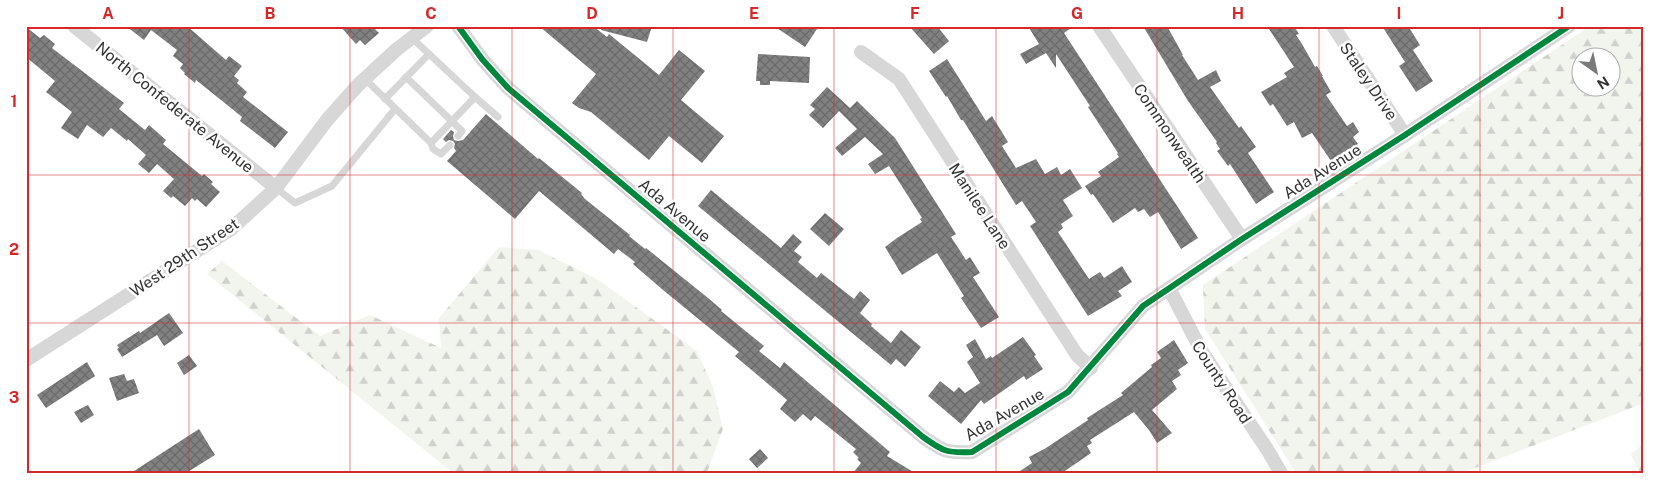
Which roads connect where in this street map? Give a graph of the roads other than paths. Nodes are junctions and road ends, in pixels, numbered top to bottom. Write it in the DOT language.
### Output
graph roads {
  1 [pos="74,26"];
  2 [pos="458,26"];
  3 [pos="1099,26"];
  4 [pos="1333,26"];
  5 [pos="1569,26"];
  6 [pos="425,27"];
  7 [pos="412,38"];
  8 [pos="861,52"];
  9 [pos="429,54"];
  10 [pos="406,77"];
  11 [pos="365,79"];
  12 [pos="475,97"];
  13 [pos="385,99"];
  14 [pos="395,109"];
  15 [pos="498,117"];
  16 [pos="451,121"];
  17 [pos="1405,135"];
  18 [pos="458,136"];
  19 [pos="432,143"];
  20 [pos="450,145"];
  21 [pos="276,188"];
  22 [pos="1242,239"];
  23 [pos="1169,288"];
  24 [pos="26,360"];
  25 [pos="1091,368"];
  26 [pos="1281,473"];
  1 -- 21 [label="street, North Confederate Avenue"];
  2 -- 25 [label="street, Ada Avenue"];
  3 -- 22 [label="street, Commonwealth"];
  4 -- 17 [label="street, Staley Drive"];
  5 -- 17 [label="street, Ada Avenue"];
  6 -- 7 [label="street, West 29th Street"];
  7 -- 9 [label="lane"];
  7 -- 11 [label="street, West 29th Street"];
  8 -- 25 [label="street, Manilee Lane"];
  9 -- 10 [label="lane"];
  9 -- 12 [label="lane"];
  10 -- 13 [label="lane"];
  10 -- 16 [label="lane"];
  11 -- 13 [label="lane"];
  11 -- 21 [label="street, West 29th Street"];
  12 -- 15 [label="lane"];
  12 -- 16 [label="lane"];
  13 -- 14 [label="lane"];
  14 -- 19 [label="lane"];
  14 -- 21 [label="lane"];
  16 -- 18 [label="lane"];
  16 -- 19 [label="lane"];
  17 -- 22 [label="street, Ada Avenue"];
  19 -- 20 [label="lane"];
  21 -- 24 [label="street, West 29th Street"];
  22 -- 23 [label="street, Ada Avenue"];
  23 -- 25 [label="street, Ada Avenue"];
  23 -- 26 [label="street, County Road"];
}
